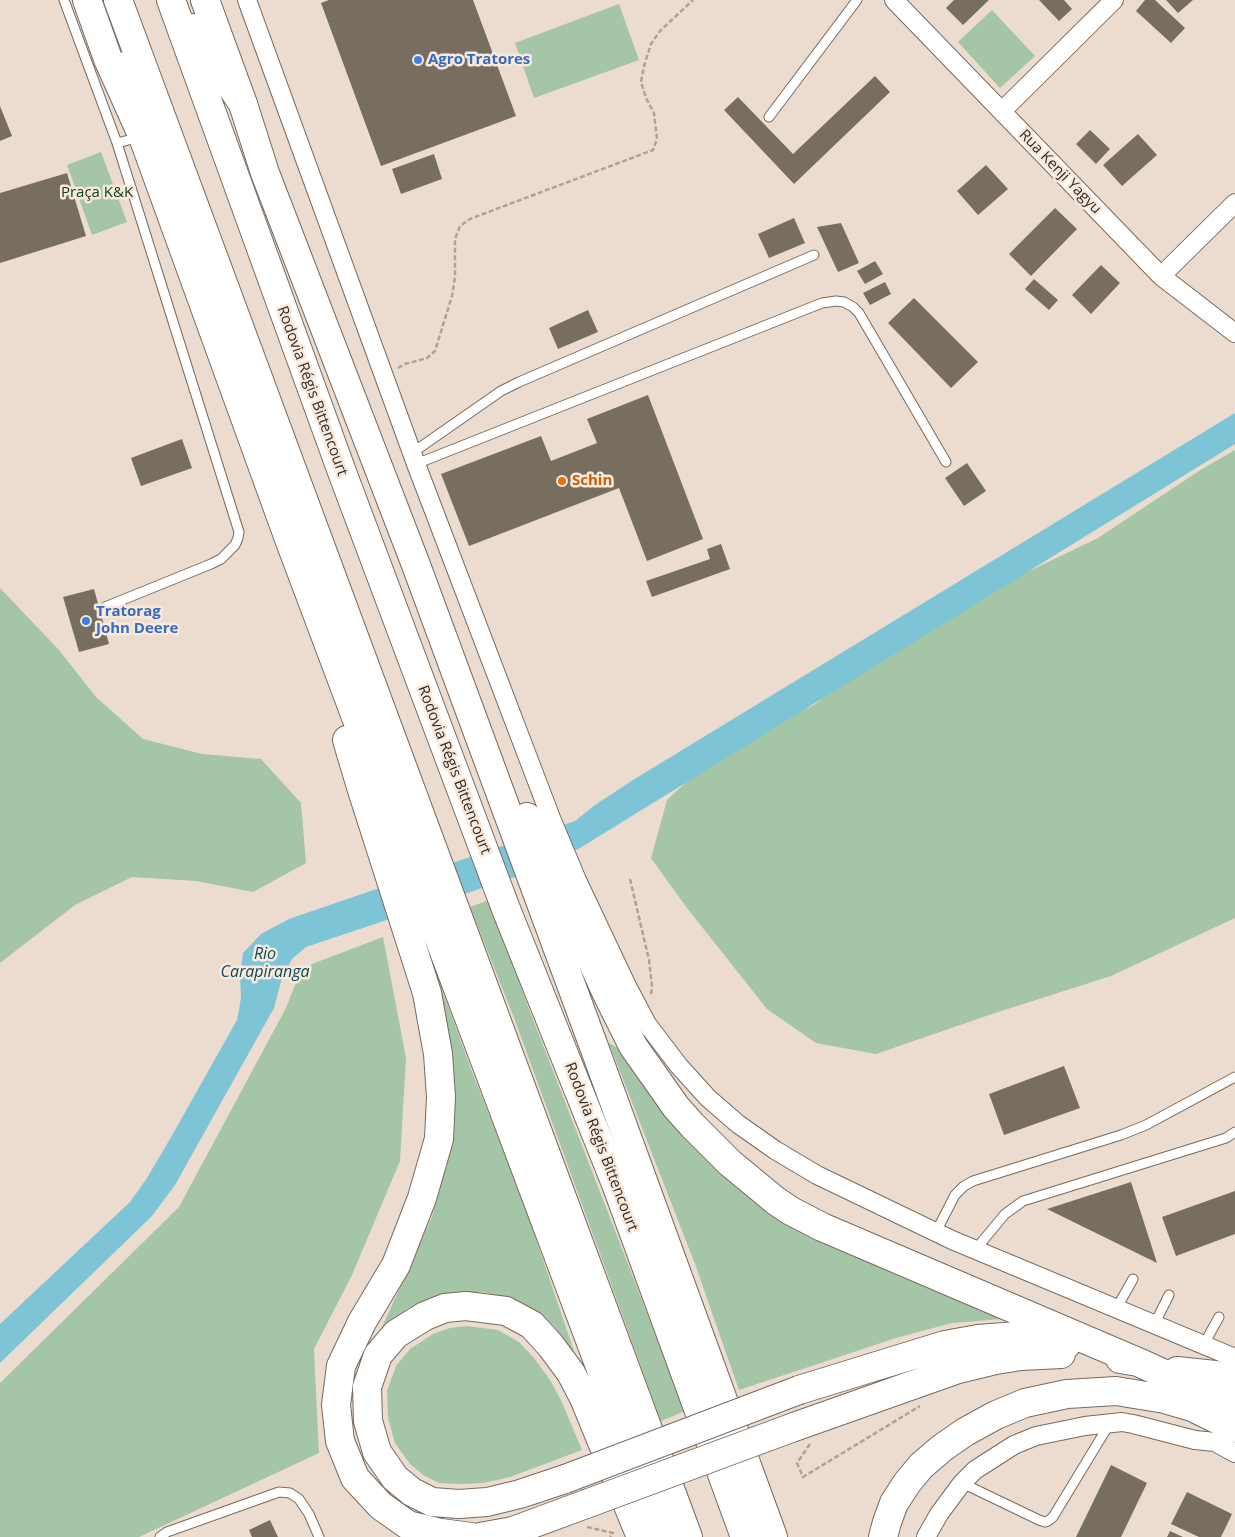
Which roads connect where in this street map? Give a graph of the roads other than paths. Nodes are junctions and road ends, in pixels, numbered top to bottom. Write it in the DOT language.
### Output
graph roads {
  1 [pos="64,0"];
  2 [pos="88,0"];
  3 [pos="114,0"];
  4 [pos="118,0"];
  5 [pos="172,0"];
  6 [pos="205,0"];
  7 [pos="247,0"];
  8 [pos="857,0"];
  9 [pos="894,0"];
  10 [pos="1114,0"];
  11 [pos="242,104"];
  12 [pos="1002,111"];
  13 [pos="769,117"];
  14 [pos="130,140"];
  15 [pos="1235,203"];
  16 [pos="814,255"];
  17 [pos="1161,276"];
  18 [pos="1235,333"];
  19 [pos="414,459"];
  20 [pos="946,462"];
  21 [pos="105,607"];
  22 [pos="533,827"];
  23 [pos="415,873"];
  24 [pos="559,889"];
  25 [pos="451,934"];
  26 [pos="1235,1077"];
  27 [pos="1235,1132"];
  28 [pos="936,1232"];
  29 [pos="975,1250"];
  30 [pos="1133,1278"];
  31 [pos="1169,1295"];
  32 [pos="1116,1309"];
  33 [pos="1219,1318"];
  34 [pos="1154,1325"];
  35 [pos="1203,1346"];
  36 [pos="1090,1353"];
  37 [pos="1235,1358"];
  38 [pos="1146,1366"];
  39 [pos="1235,1377"];
  40 [pos="1165,1399"];
  41 [pos="1235,1406"];
  42 [pos="1110,1423"];
  43 [pos="1235,1428"];
  44 [pos="1195,1440"];
  45 [pos="1235,1453"];
  46 [pos="962,1484"];
  47 [pos="160,1537"];
  48 [pos="319,1537"];
  49 [pos="472,1537"];
  50 [pos="480,1537"];
  51 [pos="641,1537"];
  52 [pos="664,1537"];
  53 [pos="688,1537"];
  54 [pos="745,1537"];
  55 [pos="772,1537"];
  56 [pos="883,1537"];
  57 [pos="926,1537"];
  1 -- 14 [label="lane"];
  2 -- 14 [label="main road"];
  3 -- 14 [label="main road"];
  4 -- 23 [label="main road"];
  5 -- 11 [label="main road"];
  5 -- 54 [label="main road, Rodovia Régis Bittencourt"];
  6 -- 11 [label="main road"];
  7 -- 19 [label="street"];
  8 -- 13 [label="lane"];
  9 -- 12 [label="street, Rua Kenji Yagyu"];
  10 -- 12 [label="street"];
  11 -- 22 [label="main road"];
  12 -- 17 [label="street, Rua Kenji Yagyu"];
  14 -- 21 [label="lane"];
  14 -- 23 [label="main road"];
  15 -- 17 [label="street"];
  16 -- 19 [label="lane"];
  17 -- 18 [label="street, Rua Kenji Yagyu"];
  19 -- 20 [label="lane"];
  19 -- 22 [label="street"];
  22 -- 24 [label="main road"];
  23 -- 25 [label="main road"];
  23 -- 49 [label="main road"];
  24 -- 28 [label="street"];
  24 -- 38 [label="main road"];
  24 -- 55 [label="main road"];
  25 -- 52 [label="main road"];
  25 -- 53 [label="main road"];
  26 -- 28 [label="lane"];
  27 -- 29 [label="lane"];
  28 -- 29 [label="street"];
  29 -- 32 [label="street"];
  30 -- 32 [label="lane"];
  31 -- 34 [label="lane"];
  32 -- 34 [label="street"];
  33 -- 35 [label="lane"];
  34 -- 35 [label="street"];
  35 -- 37 [label="street"];
  36 -- 38 [label="main road"];
  36 -- 50 [label="main road, bridge"];
  36 -- 51 [label="main road, bridge"];
  38 -- 39 [label="main road"];
  38 -- 41 [label="main road"];
  40 -- 43 [label="main road"];
  40 -- 44 [label="street"];
  40 -- 56 [label="main road"];
  42 -- 44 [label="street"];
  42 -- 46 [label="street"];
  42 -- 46 [label="lane"];
  44 -- 45 [label="street"];
  46 -- 57 [label="street"];
  47 -- 48 [label="lane"];
}
